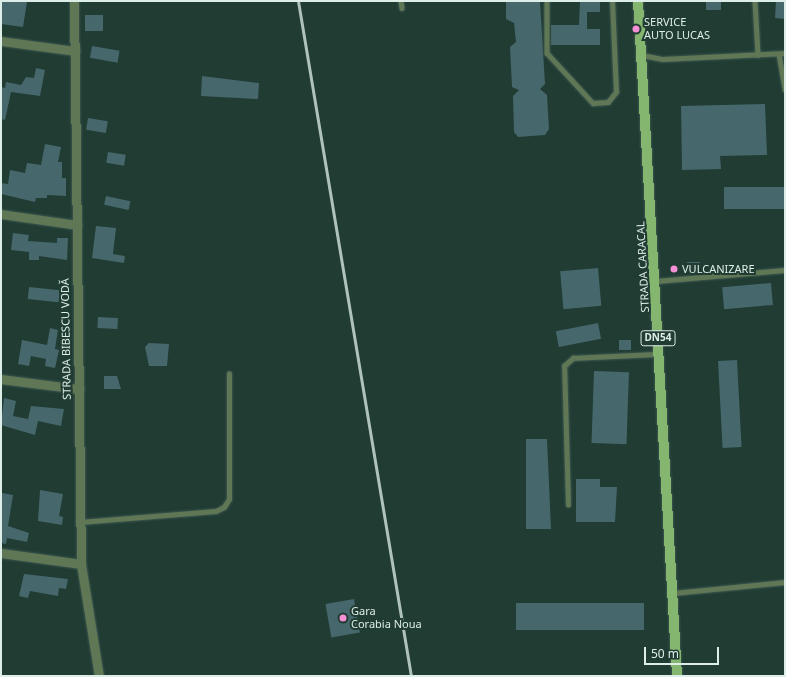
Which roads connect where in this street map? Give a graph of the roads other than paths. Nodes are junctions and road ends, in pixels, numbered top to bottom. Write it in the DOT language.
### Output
graph roads {
  1 [pos="74,1"];
  2 [pos="401,1"];
  3 [pos="547,1"];
  4 [pos="612,1"];
  5 [pos="638,1"];
  6 [pos="755,1"];
  7 [pos="402,8"];
  8 [pos="1,42"];
  9 [pos="75,51"];
  10 [pos="785,53"];
  11 [pos="779,54"];
  12 [pos="640,55"];
  13 [pos="758,55"];
  14 [pos="785,88"];
  15 [pos="1,214"];
  16 [pos="77,225"];
  17 [pos="785,270"];
  18 [pos="656,281"];
  19 [pos="659,354"];
  20 [pos="229,374"];
  21 [pos="1,379"];
  22 [pos="79,389"];
  23 [pos="568,506"];
  24 [pos="80,522"];
  25 [pos="1,553"];
  26 [pos="81,564"];
  27 [pos="785,582"];
  28 [pos="673,593"];
  29 [pos="99,676"];
  30 [pos="677,676"];
  1 -- 9 [label="street, STRADA BIBESCU VODĂ"];
  2 -- 7 [label="lane"];
  3 -- 4 [label="lane"];
  5 -- 12 [label="main road, STRADA CARACAL / DN54"];
  6 -- 13 [label="lane"];
  8 -- 9 [label="street"];
  9 -- 16 [label="street, STRADA BIBESCU VODĂ"];
  10 -- 11 [label="lane"];
  11 -- 13 [label="lane"];
  11 -- 14 [label="lane"];
  12 -- 13 [label="lane"];
  12 -- 18 [label="main road, STRADA CARACAL / DN54"];
  15 -- 16 [label="street"];
  16 -- 22 [label="street, STRADA BIBESCU VODĂ"];
  17 -- 18 [label="lane"];
  18 -- 19 [label="main road, STRADA CARACAL / DN54"];
  19 -- 23 [label="lane"];
  19 -- 28 [label="main road, STRADA CARACAL / DN54"];
  20 -- 24 [label="lane"];
  21 -- 22 [label="street"];
  22 -- 24 [label="street, STRADA BIBESCU VODĂ"];
  24 -- 26 [label="street, STRADA BIBESCU VODĂ"];
  25 -- 26 [label="street"];
  26 -- 29 [label="street, STRADA BIBESCU VODĂ"];
  27 -- 28 [label="lane"];
  28 -- 30 [label="main road, STRADA CARACAL / DN54"];
}
